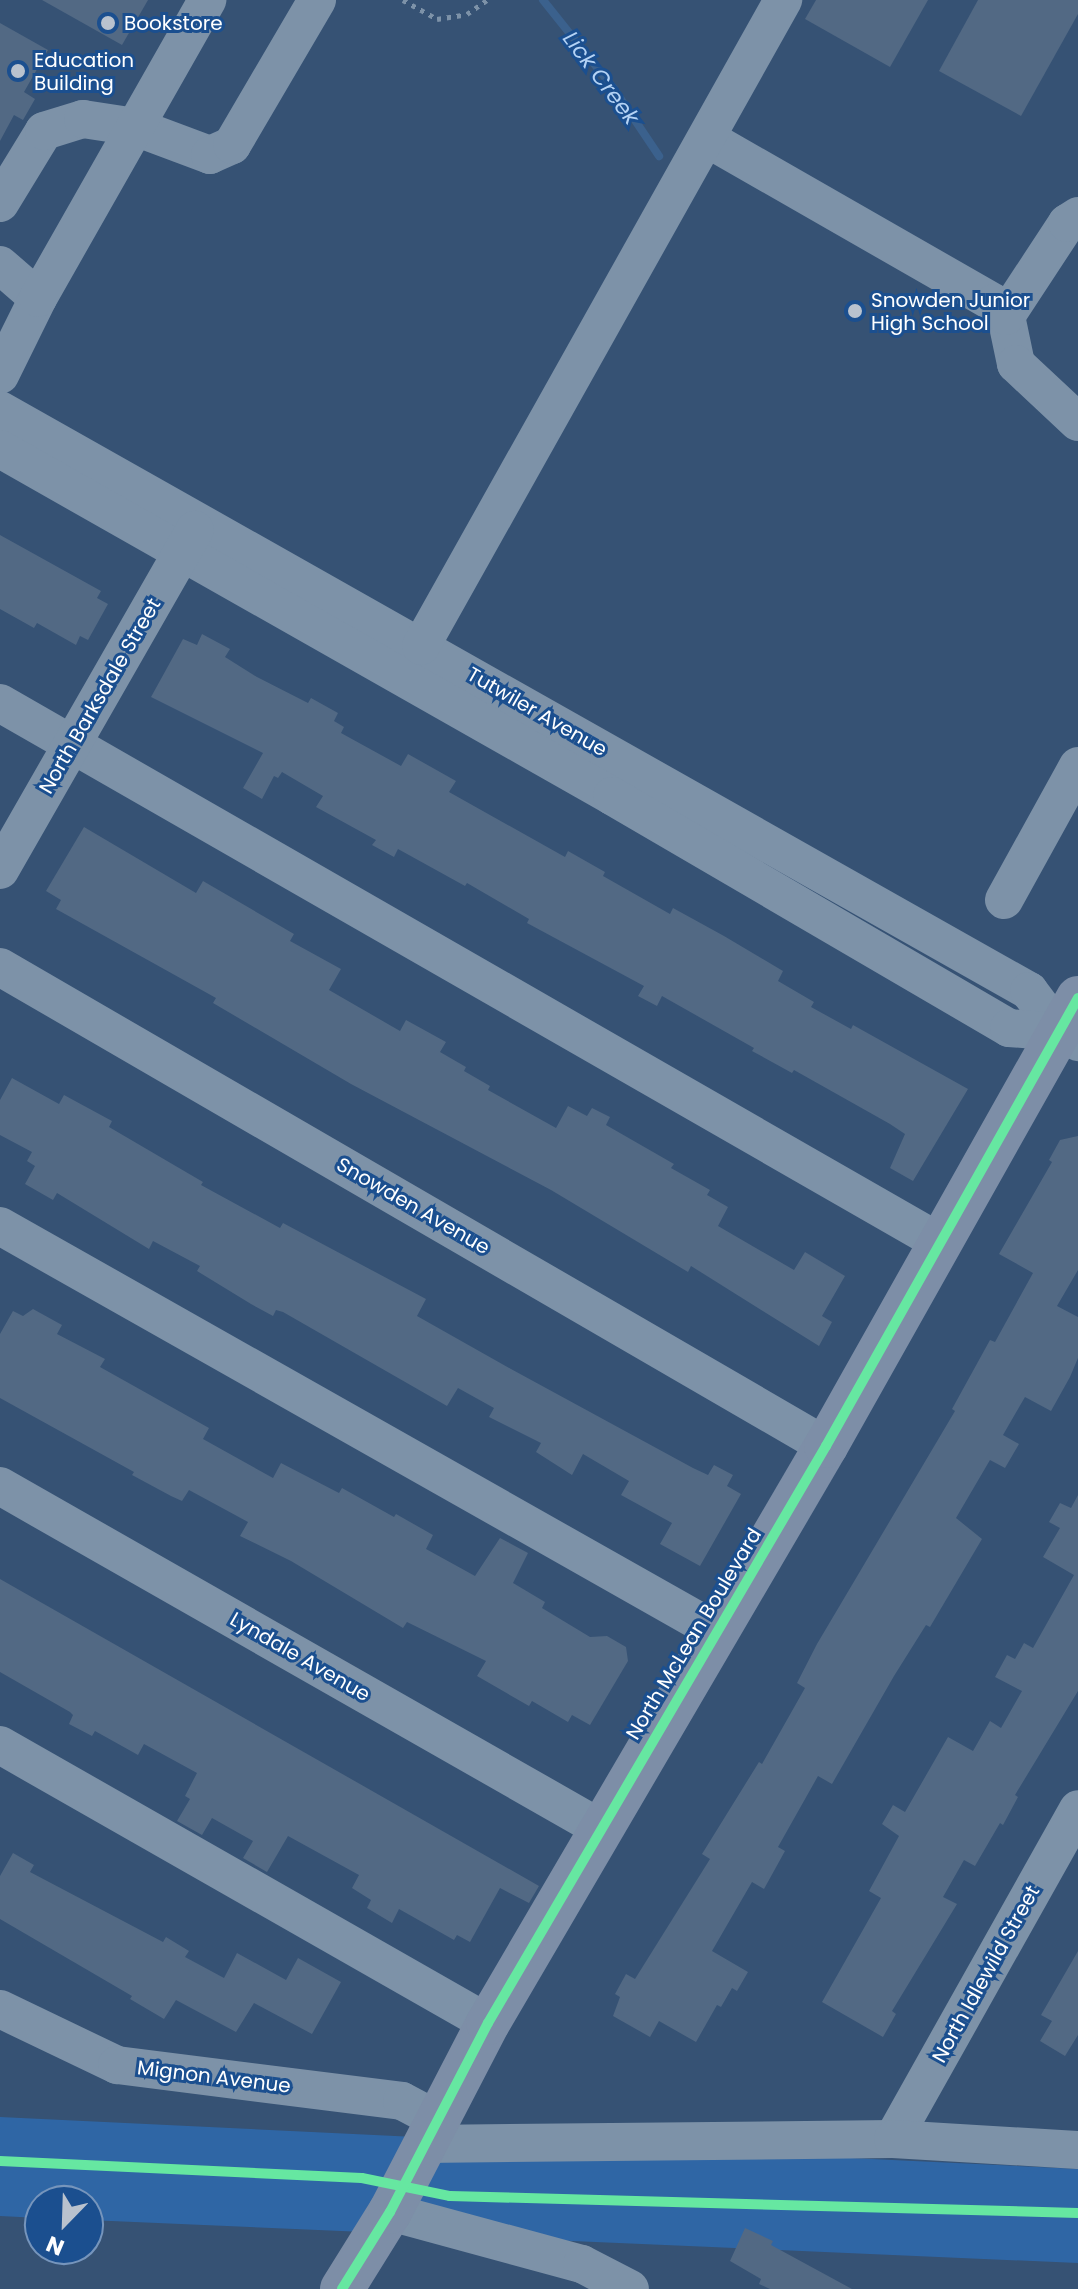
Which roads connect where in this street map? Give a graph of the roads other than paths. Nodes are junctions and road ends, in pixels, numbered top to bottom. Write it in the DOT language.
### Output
graph roads {
  1 [pos="207,0"];
  2 [pos="317,0"];
  3 [pos="776,14"];
  4 [pos="135,127"];
  5 [pos="708,139"];
  6 [pos="0,203"];
  7 [pos="1078,216"];
  8 [pos="0,265"];
  9 [pos="38,298"];
  10 [pos="1006,316"];
  11 [pos="0,375"];
  12 [pos="0,410"];
  13 [pos="1078,422"];
  14 [pos="0,449"];
  15 [pos="192,536"];
  16 [pos="421,646"];
  17 [pos="0,703"];
  18 [pos="73,744"];
  19 [pos="1078,766"];
  20 [pos="620,780"];
  21 [pos="0,870"];
  22 [pos="1004,900"];
  23 [pos="0,967"];
  24 [pos="1072,1024"];
  25 [pos="0,1226"];
  26 [pos="941,1243"];
  27 [pos="826,1446"];
  28 [pos="0,1486"];
  29 [pos="718,1632"];
  30 [pos="0,1745"];
  31 [pos="1078,1809"];
  32 [pos="600,1828"];
  33 [pos="0,2009"];
  34 [pos="488,2023"];
  35 [pos="429,2131"];
  36 [pos="893,2139"];
  37 [pos="1078,2150"];
  38 [pos="390,2212"];
  39 [pos="342,2289"];
  40 [pos="630,2289"];
  1 -- 4 [label="street"];
  2 -- 4 [label="street"];
  3 -- 5 [label="street"];
  4 -- 6 [label="street"];
  4 -- 9 [label="street"];
  5 -- 10 [label="street"];
  5 -- 16 [label="street"];
  7 -- 10 [label="street"];
  8 -- 9 [label="street"];
  9 -- 11 [label="street"];
  10 -- 13 [label="street"];
  12 -- 15 [label="street, Tutwiler Avenue"];
  14 -- 15 [label="street, Tutwiler Avenue"];
  15 -- 16 [label="street, Tutwiler Avenue"];
  15 -- 18 [label="street, North Barksdale Street"];
  15 -- 20 [label="street, Tutwiler Avenue"];
  16 -- 20 [label="street, Tutwiler Avenue"];
  17 -- 18 [label="street"];
  18 -- 21 [label="street, North Barksdale Street"];
  18 -- 26 [label="street"];
  19 -- 22 [label="street"];
  20 -- 24 [label="street, Tutwiler Avenue"];
  23 -- 27 [label="street, Snowden Avenue"];
  24 -- 26 [label="main road, North McLean Boulevard"];
  25 -- 29 [label="street"];
  26 -- 27 [label="main road, North McLean Boulevard"];
  27 -- 29 [label="main road, North McLean Boulevard"];
  28 -- 32 [label="street, Lyndale Avenue"];
  29 -- 32 [label="main road, North McLean Boulevard"];
  30 -- 34 [label="street"];
  31 -- 36 [label="street, North Idlewild Street"];
  32 -- 34 [label="main road, North McLean Boulevard"];
  33 -- 35 [label="street, Mignon Avenue"];
  34 -- 35 [label="main road, North McLean Boulevard"];
  35 -- 36 [label="street"];
  35 -- 38 [label="main road, North McLean Boulevard"];
  36 -- 37 [label="street"];
  38 -- 39 [label="main road, North McLean Boulevard"];
  38 -- 40 [label="street"];
}
